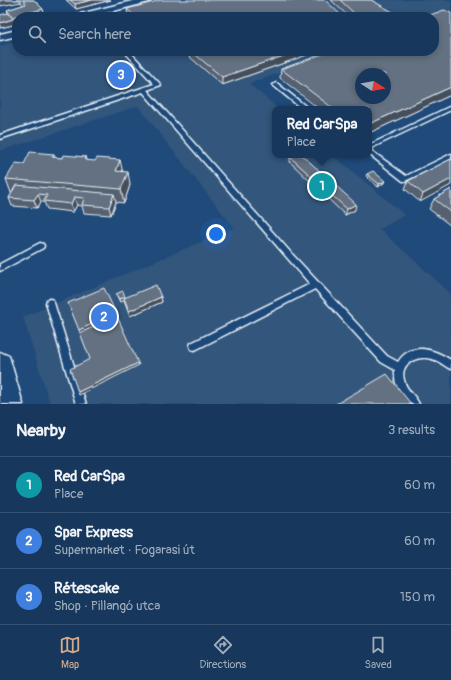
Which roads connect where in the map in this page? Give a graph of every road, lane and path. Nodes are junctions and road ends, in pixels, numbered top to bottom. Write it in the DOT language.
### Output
graph roads {
  1 [pos="146,0"];
  2 [pos="104,12"];
  3 [pos="12,34"];
  4 [pos="0,38"];
  5 [pos="131,56"];
  6 [pos="276,85"];
  7 [pos="144,90"];
  8 [pos="302,106"];
  9 [pos="451,108"];
  10 [pos="0,137"];
  11 [pos="372,146"];
  12 [pos="372,153"];
  13 [pos="451,156"];
  14 [pos="40,246"];
  15 [pos="0,268"];
  16 [pos="316,285"];
  17 [pos="50,303"];
  18 [pos="194,346"];
  19 [pos="0,364"];
  20 [pos="451,365"];
  21 [pos="399,368"];
  22 [pos="10,404"];
  23 [pos="81,404"];
  24 [pos="414,404"];
  1 -- 2 [label="street"];
  3 -- 4 [label="street"];
  5 -- 7 [label="lane"];
  6 -- 8 [label="lane"];
  7 -- 10 [label="lane"];
  7 -- 16 [label="lane"];
  9 -- 11 [label="lane"];
  12 -- 13 [label="lane"];
  14 -- 15 [label="lane"];
  16 -- 18 [label="lane"];
  16 -- 21 [label="lane"];
  17 -- 23 [label="lane"];
  19 -- 22 [label="main road"];
  20 -- 21 [label="lane"];
  21 -- 24 [label="lane"];
}
